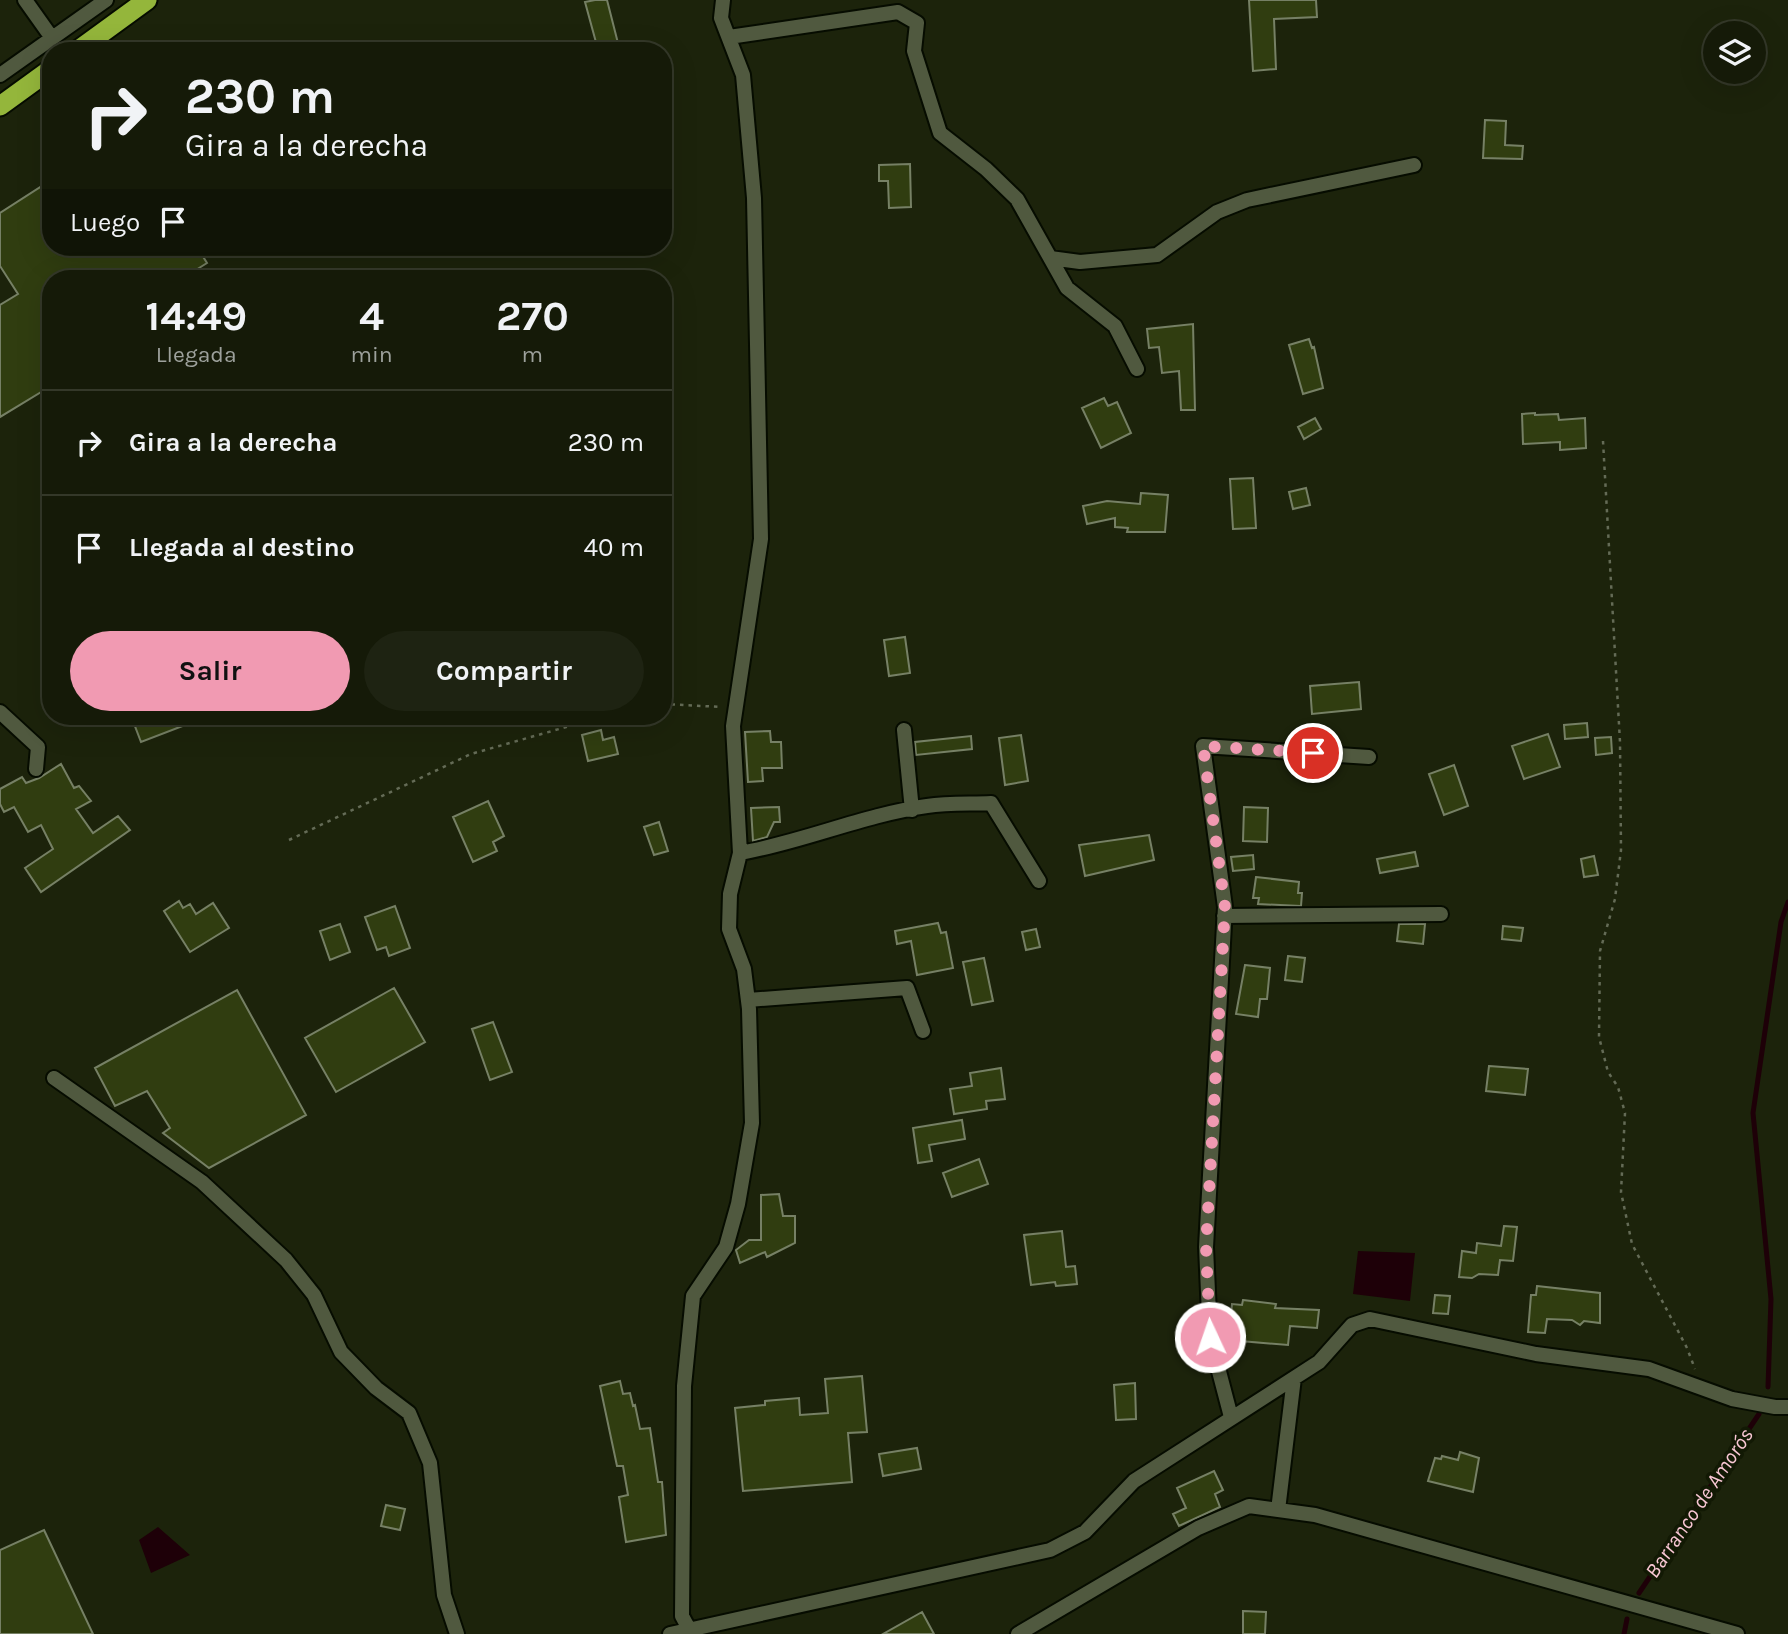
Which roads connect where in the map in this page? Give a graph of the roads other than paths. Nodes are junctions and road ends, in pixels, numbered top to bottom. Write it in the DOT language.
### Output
graph roads {
  1 [pos="25,0"];
  2 [pos="106,0"];
  3 [pos="147,0"];
  4 [pos="723,0"];
  5 [pos="729,37"];
  6 [pos="52,38"];
  7 [pos="46,42"];
  8 [pos="89,42"];
  9 [pos="42,45"];
  10 [pos="0,75"];
  11 [pos="42,76"];
  12 [pos="0,106"];
  13 [pos="1414,165"];
  14 [pos="1049,258"];
  15 [pos="1138,369"];
  16 [pos="0,712"];
  17 [pos="904,730"];
  18 [pos="1369,757"];
  19 [pos="36,769"];
  20 [pos="912,810"];
  21 [pos="740,853"];
  22 [pos="1039,881"];
  23 [pos="1441,914"];
  24 [pos="1224,916"];
  25 [pos="748,1000"];
  26 [pos="923,1031"];
  27 [pos="54,1078"];
  28 [pos="1294,1378"];
  29 [pos="1788,1407"];
  30 [pos="1231,1417"];
  31 [pos="1278,1510"];
  32 [pos="689,1629"];
  33 [pos="457,1634"];
  34 [pos="670,1634"];
  35 [pos="1018,1634"];
  36 [pos="1737,1634"];
  1 -- 6 [label="street"];
  2 -- 6 [label="street"];
  3 -- 8 [label="highway"];
  4 -- 5 [label="street"];
  5 -- 14 [label="street"];
  5 -- 21 [label="street"];
  6 -- 7 [label="street"];
  9 -- 10 [label="street"];
  11 -- 12 [label="highway"];
  13 -- 14 [label="street"];
  14 -- 15 [label="street"];
  16 -- 19 [label="street"];
  17 -- 20 [label="street"];
  18 -- 24 [label="street"];
  20 -- 21 [label="street"];
  20 -- 22 [label="street"];
  21 -- 25 [label="street"];
  23 -- 24 [label="street"];
  24 -- 30 [label="street"];
  25 -- 26 [label="street"];
  25 -- 32 [label="street"];
  27 -- 33 [label="street"];
  28 -- 29 [label="street"];
  28 -- 30 [label="street"];
  28 -- 31 [label="street"];
  30 -- 32 [label="street"];
  31 -- 35 [label="street"];
  31 -- 36 [label="street"];
  32 -- 34 [label="street"];
}
